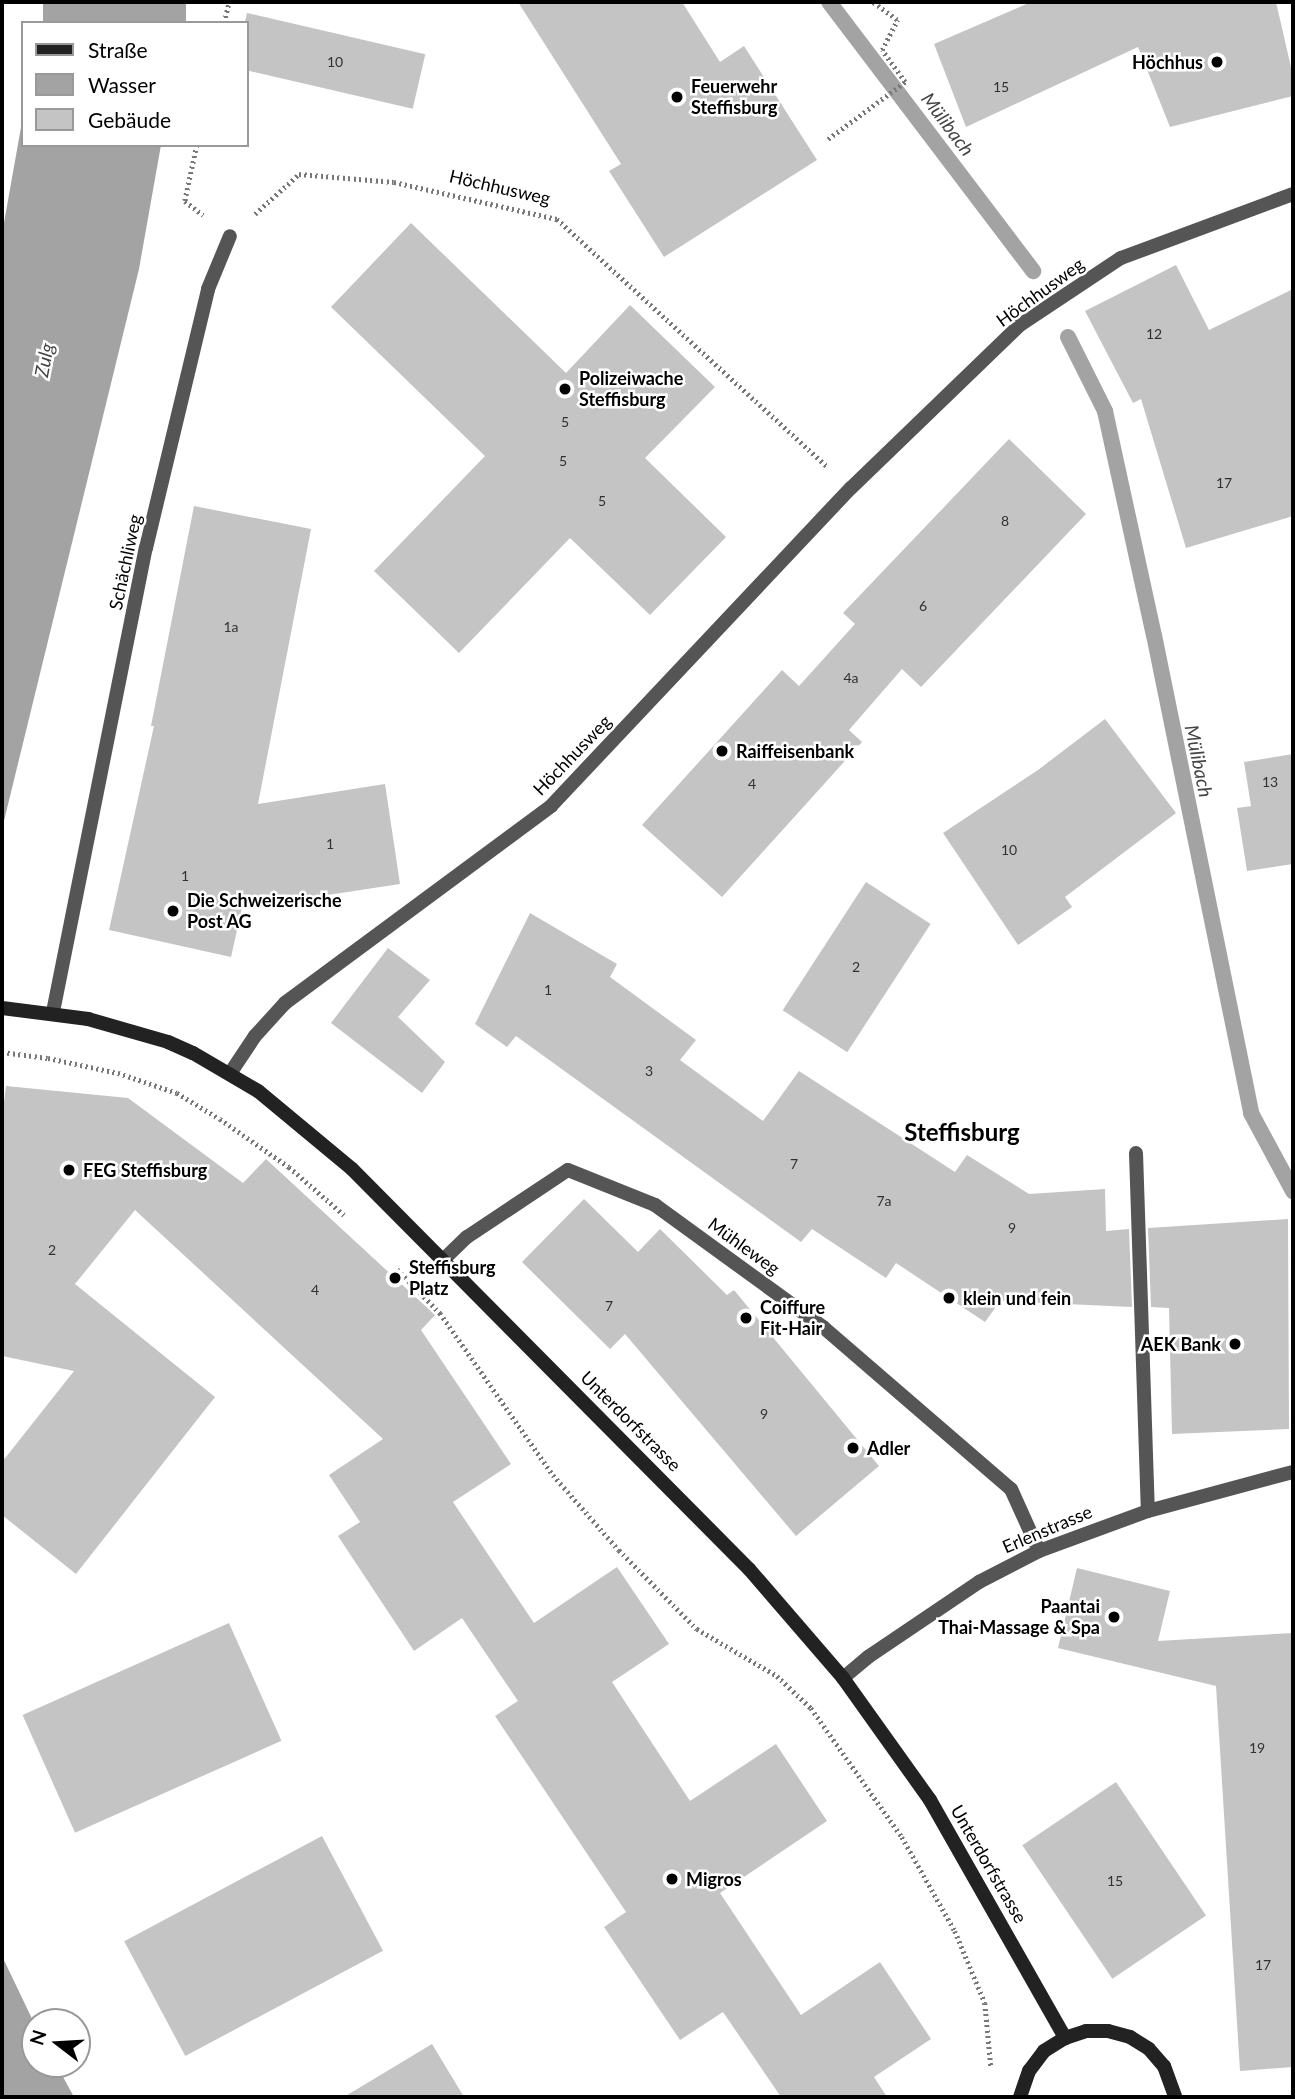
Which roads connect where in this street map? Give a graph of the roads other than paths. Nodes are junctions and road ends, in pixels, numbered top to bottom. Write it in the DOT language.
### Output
graph roads {
  1 [pos="1293,194"];
  2 [pos="230,236"];
  3 [pos="2,1008"];
  4 [pos="53,1013"];
  5 [pos="231,1072"];
  6 [pos="1136,1153"];
  7 [pos="443,1260"];
  8 [pos="1293,1472"];
  9 [pos="1148,1511"];
  10 [pos="1039,1551"];
  11 [pos="843,1678"];
  12 [pos="1065,2038"];
  13 [pos="1020,2097"];
  14 [pos="1175,2097"];
  1 -- 5 [label="street, Höchhusweg"];
  2 -- 4 [label="street, Schächliweg"];
  3 -- 4 [label="main road, Unterdorfstrasse"];
  4 -- 5 [label="main road, Unterdorfstrasse"];
  5 -- 7 [label="main road, Unterdorfstrasse"];
  6 -- 9 [label="street"];
  7 -- 10 [label="street, Mühleweg"];
  7 -- 11 [label="main road, Unterdorfstrasse"];
  8 -- 9 [label="street, Erlenstrasse"];
  9 -- 10 [label="street, Erlenstrasse"];
  10 -- 11 [label="street, Erlenstrasse"];
  11 -- 12 [label="main road, Unterdorfstrasse"];
  12 -- 13 [label="main road"];
  12 -- 14 [label="main road"];
}
